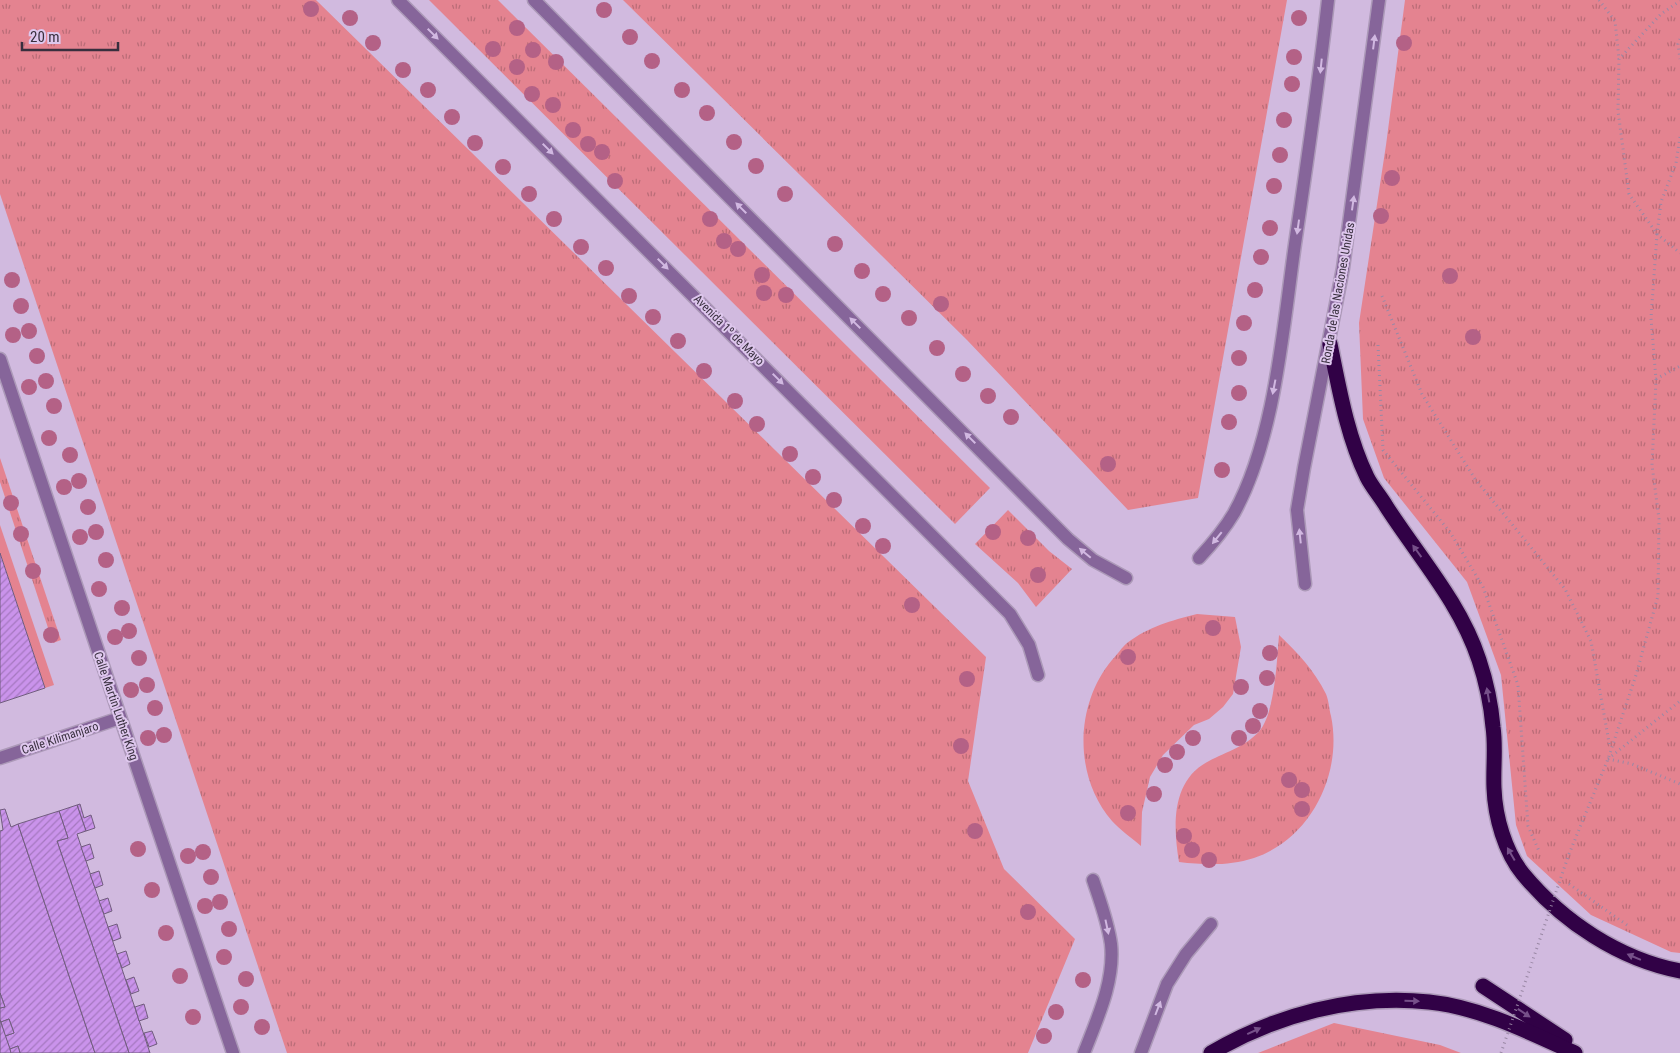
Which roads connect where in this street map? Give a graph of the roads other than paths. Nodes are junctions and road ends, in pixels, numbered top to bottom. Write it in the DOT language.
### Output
graph roads {
  1 [pos="398,0"];
  2 [pos="534,0"];
  3 [pos="1328,0"];
  4 [pos="1380,0"];
  5 [pos="1330,344"];
  6 [pos="0,359"];
  7 [pos="1199,558"];
  8 [pos="1126,578"];
  9 [pos="1305,584"];
  10 [pos="1038,675"];
  11 [pos="120,718"];
  12 [pos="0,758"];
  13 [pos="1093,880"];
  14 [pos="1211,924"];
  15 [pos="1680,971"];
  16 [pos="1483,986"];
  17 [pos="233,1053"];
  18 [pos="1084,1053"];
  19 [pos="1141,1053"];
  20 [pos="1211,1053"];
  21 [pos="1575,1053"];
  22 [pos="1584,1053"];
  1 -- 10 [label="street, Avenida 1º de Mayo, one-way"];
  8 -- 2 [label="street, one-way"];
  3 -- 7 [label="street, one-way"];
  5 -- 4 [label="street, Ronda de las Naciones Unidas, one-way"];
  9 -- 5 [label="street, Ronda de las Naciones Unidas, one-way"];
  15 -- 5 [label="highway, one-way"];
  6 -- 11 [label="street, Calle Martin Luther King"];
  11 -- 12 [label="street, Calle Kilimanjaro"];
  11 -- 17 [label="street, Calle Martin Luther King"];
  13 -- 18 [label="street, one-way"];
  19 -- 14 [label="street, one-way"];
  16 -- 22 [label="highway, one-way"];
  20 -- 21 [label="highway, one-way"];
}
